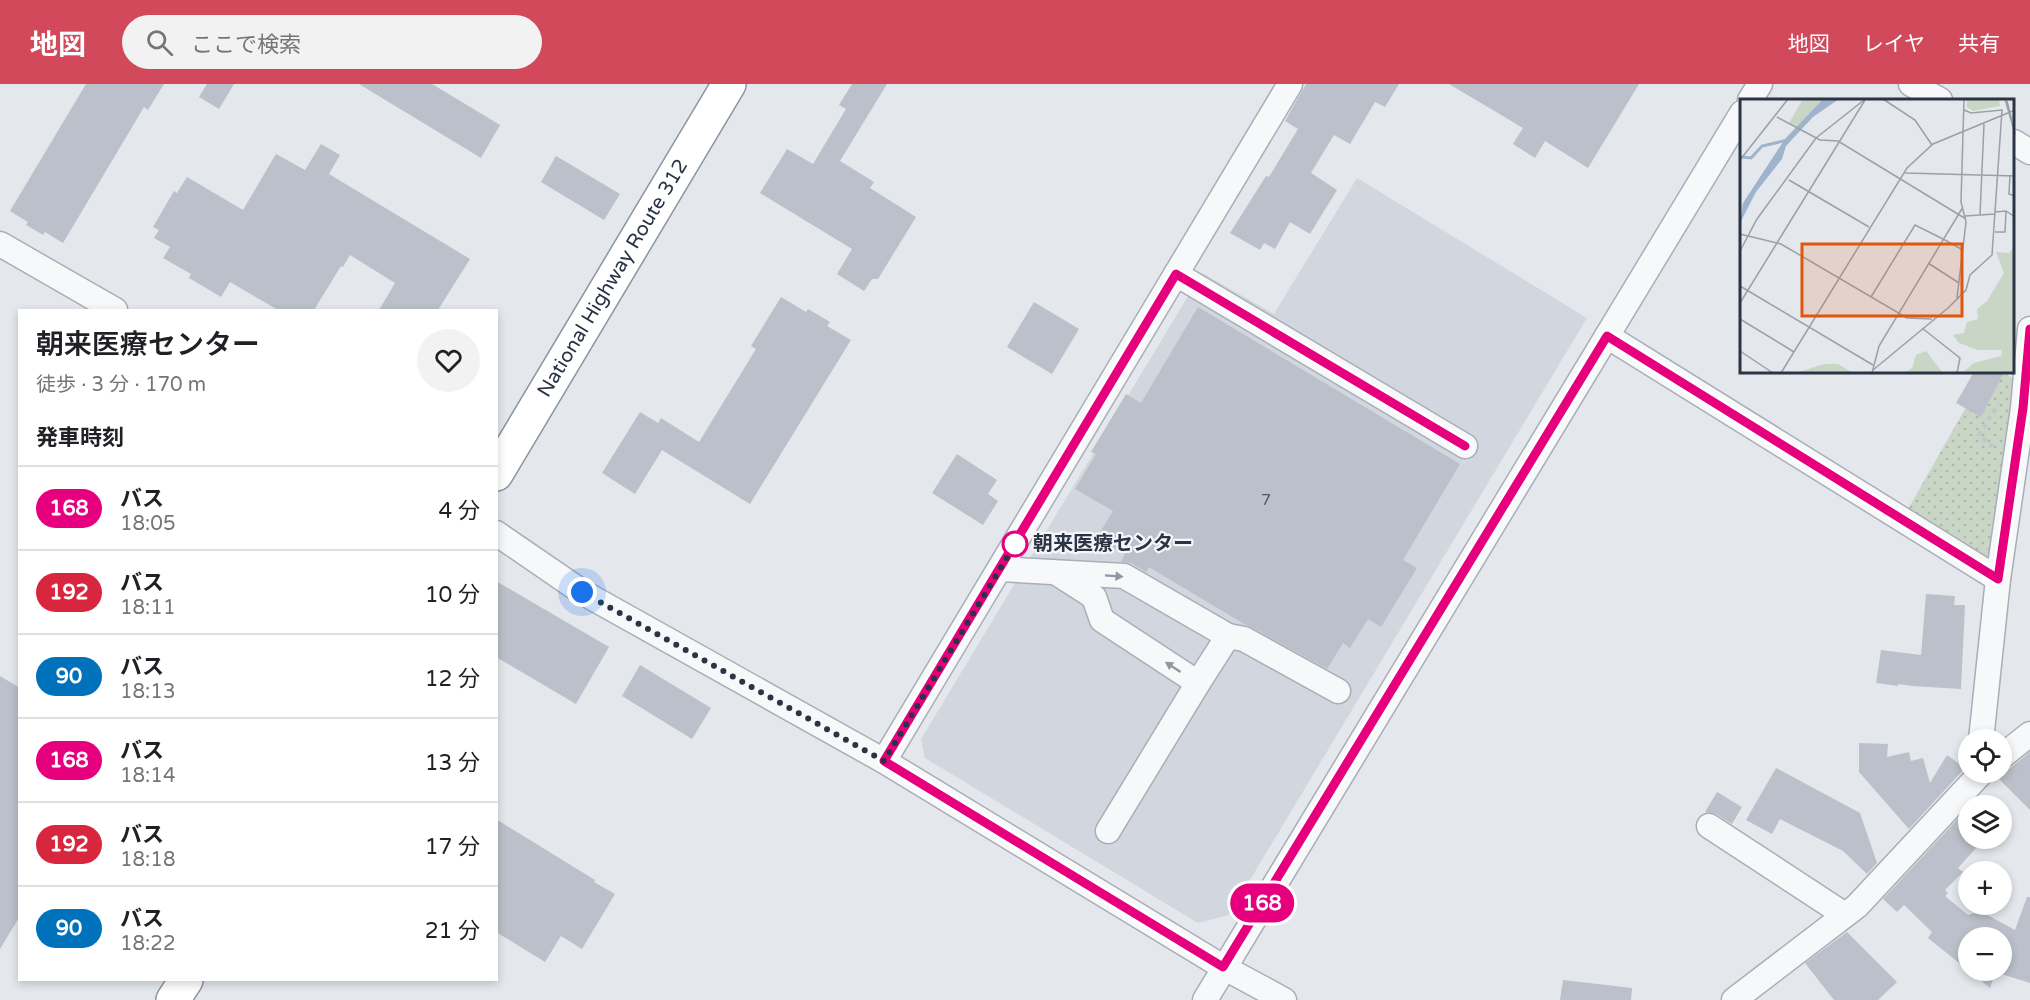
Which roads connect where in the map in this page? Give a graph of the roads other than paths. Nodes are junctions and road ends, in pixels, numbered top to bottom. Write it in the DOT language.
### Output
graph roads {
  1 [pos="729,84"];
  2 [pos="1290,84"];
  3 [pos="1760,84"];
  4 [pos="1911,84"];
  5 [pos="1751,99"];
  6 [pos="1938,99"];
  7 [pos="1740,116"];
  8 [pos="2015,143"];
  9 [pos="2030,152"];
  10 [pos="0,244"];
  11 [pos="1176,274"];
  12 [pos="113,309"];
  13 [pos="2030,329"];
  14 [pos="1607,336"];
  15 [pos="1465,446"];
  16 [pos="498,471"];
  17 [pos="498,534"];
  18 [pos="1000,569"];
  19 [pos="1055,572"];
  20 [pos="1998,579"];
  21 [pos="1228,636"];
  22 [pos="1198,683"];
  23 [pos="1338,691"];
  24 [pos="1982,729"];
  25 [pos="2030,734"];
  26 [pos="2012,748"];
  27 [pos="884,761"];
  28 [pos="1971,783"];
  29 [pos="1709,826"];
  30 [pos="1108,831"];
  31 [pos="1845,915"];
  32 [pos="1223,967"];
  33 [pos="185,981"];
  34 [pos="173,1000"];
  35 [pos="1205,1000"];
  36 [pos="1284,1000"];
  37 [pos="1734,1000"];
  1 -- 16 [label="highway, National Highway Route 312"];
  2 -- 11 [label="street"];
  3 -- 5 [label="street"];
  4 -- 6 [label="street"];
  7 -- 14 [label="street"];
  8 -- 9 [label="street"];
  10 -- 12 [label="street"];
  11 -- 15 [label="street"];
  11 -- 18 [label="street"];
  13 -- 20 [label="street"];
  14 -- 20 [label="street"];
  14 -- 32 [label="street"];
  17 -- 27 [label="street"];
  18 -- 19 [label="street"];
  18 -- 27 [label="street"];
  19 -- 21 [label="street, one-way"];
  22 -- 19 [label="street, one-way"];
  20 -- 24 [label="street"];
  21 -- 22 [label="street"];
  21 -- 23 [label="street"];
  22 -- 30 [label="street"];
  25 -- 26 [label="street"];
  27 -- 32 [label="street"];
  28 -- 31 [label="street"];
  29 -- 31 [label="street"];
  31 -- 37 [label="street"];
  32 -- 35 [label="street"];
  32 -- 36 [label="street"];
  33 -- 34 [label="highway"];
}
